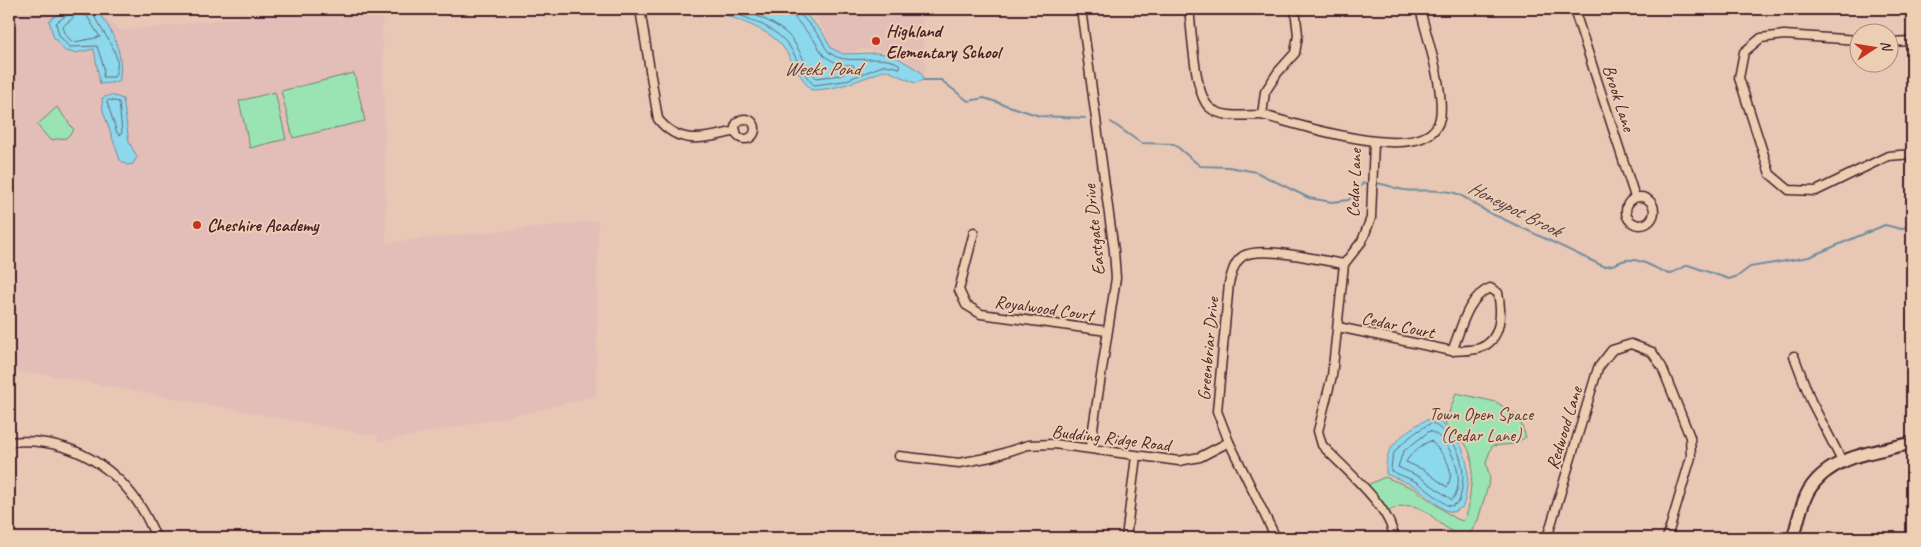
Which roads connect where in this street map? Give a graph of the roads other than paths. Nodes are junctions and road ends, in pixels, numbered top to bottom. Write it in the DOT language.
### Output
graph roads {
  1 [pos="640,9"];
  2 [pos="1081,9"];
  3 [pos="1189,9"];
  4 [pos="1295,9"];
  5 [pos="1420,9"];
  6 [pos="1574,9"];
  7 [pos="1848,39"];
  8 [pos="1898,42"];
  9 [pos="1912,42"];
  10 [pos="1262,115"];
  11 [pos="736,132"];
  12 [pos="1374,142"];
  13 [pos="1912,154"];
  14 [pos="1635,197"];
  15 [pos="974,232"];
  16 [pos="1344,264"];
  17 [pos="1338,327"];
  18 [pos="1107,331"];
  19 [pos="1452,351"];
  20 [pos="1794,356"];
  21 [pos="9,442"];
  22 [pos="1229,442"];
  23 [pos="1912,444"];
  24 [pos="1090,448"];
  25 [pos="899,456"];
  26 [pos="1136,456"];
  27 [pos="1842,460"];
  28 [pos="156,538"];
  29 [pos="1126,538"];
  30 [pos="1276,538"];
  31 [pos="1394,538"];
  32 [pos="1547,538"];
  33 [pos="1667,538"];
  34 [pos="1793,538"];
  1 -- 11 [label="street"];
  2 -- 18 [label="street, Eastgate Drive"];
  3 -- 10 [label="street, Cedar Lane"];
  4 -- 10 [label="street"];
  5 -- 12 [label="street"];
  6 -- 14 [label="street, Brook Lane"];
  7 -- 13 [label="street"];
  8 -- 9 [label="street"];
  10 -- 12 [label="street, Cedar Lane"];
  12 -- 16 [label="street, Cedar Lane"];
  15 -- 18 [label="street, Royalwood Court"];
  16 -- 17 [label="street"];
  16 -- 22 [label="street, Greenbriar Drive"];
  17 -- 19 [label="street, Cedar Court"];
  17 -- 31 [label="street"];
  18 -- 24 [label="street, Eastgate Drive"];
  19 -- 19 [label="street, Cedar Court"];
  20 -- 27 [label="street"];
  21 -- 28 [label="street"];
  22 -- 26 [label="street, Budding Ridge Road"];
  22 -- 30 [label="street, Greenbriar Drive"];
  23 -- 27 [label="street"];
  24 -- 25 [label="street, Budding Ridge Road"];
  24 -- 26 [label="street, Budding Ridge Road"];
  26 -- 29 [label="street"];
  27 -- 34 [label="street"];
  32 -- 33 [label="street, Redwood Lane"];
}
